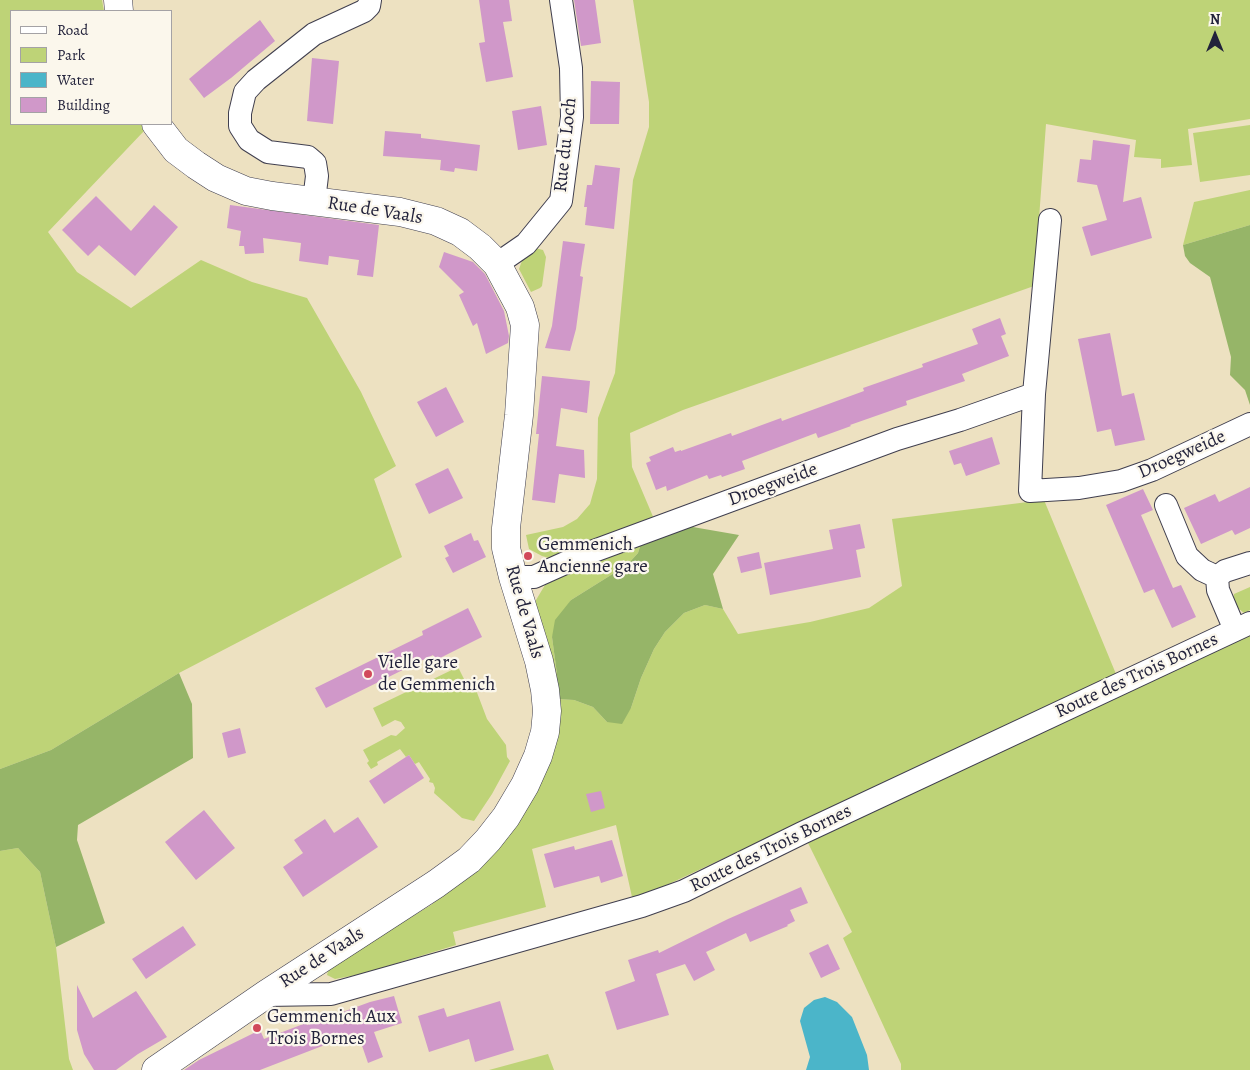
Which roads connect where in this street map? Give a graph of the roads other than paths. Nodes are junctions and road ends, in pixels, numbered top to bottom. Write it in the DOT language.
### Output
graph roads {
  1 [pos="370,0"];
  2 [pos="560,0"];
  3 [pos="157,125"];
  4 [pos="314,201"];
  5 [pos="1050,220"];
  6 [pos="496,264"];
  7 [pos="1034,394"];
  8 [pos="1250,424"];
  9 [pos="1166,505"];
  10 [pos="1250,563"];
  11 [pos="513,577"];
  12 [pos="1217,577"];
  13 [pos="1242,626"];
  14 [pos="265,995"];
  15 [pos="156,1070"];
  1 -- 4 [label="street"];
  2 -- 6 [label="street, Rue du Loch"];
  3 -- 4 [label="main road, Rue de Vaals"];
  4 -- 6 [label="main road, Rue de Vaals"];
  5 -- 7 [label="street, Droegweide"];
  6 -- 11 [label="main road, Rue de Vaals"];
  7 -- 8 [label="street, Droegweide"];
  7 -- 11 [label="street, Droegweide"];
  9 -- 12 [label="street"];
  10 -- 12 [label="street"];
  11 -- 14 [label="main road, Rue de Vaals"];
  12 -- 13 [label="street"];
  13 -- 14 [label="street, Route des Trois Bornes"];
  14 -- 15 [label="main road, Rue de Vaals"];
}
